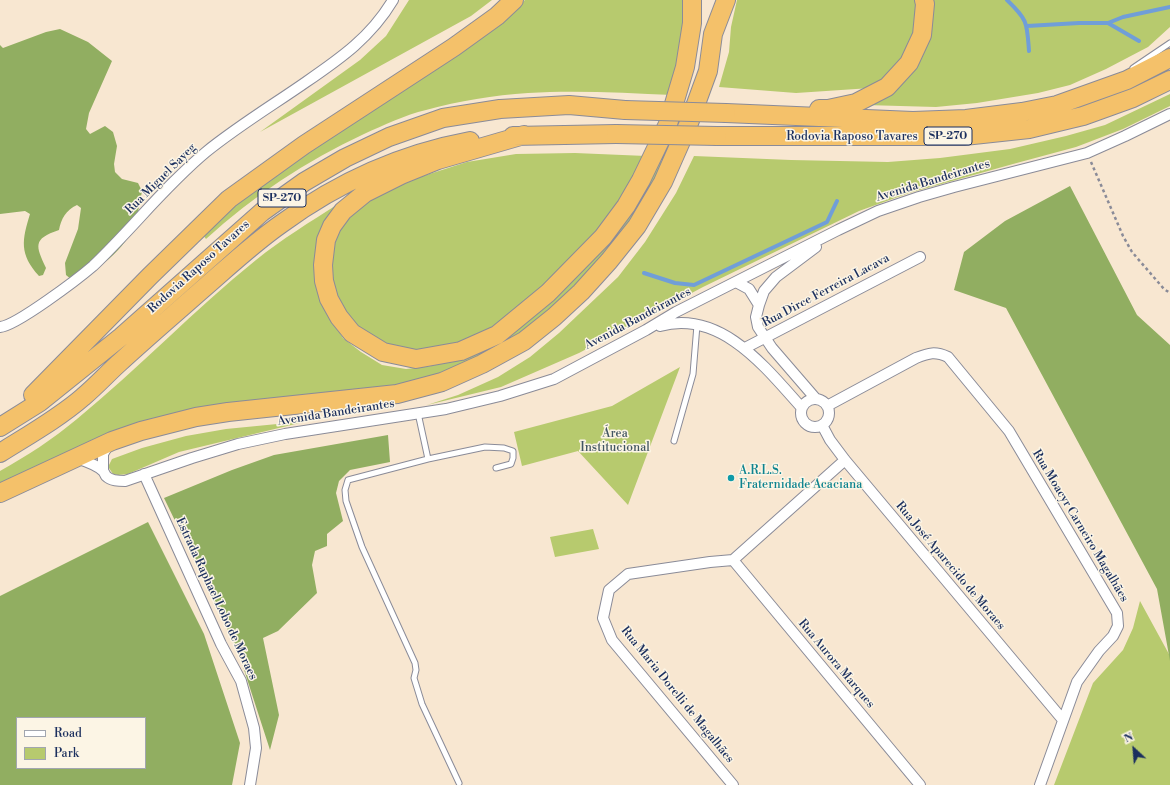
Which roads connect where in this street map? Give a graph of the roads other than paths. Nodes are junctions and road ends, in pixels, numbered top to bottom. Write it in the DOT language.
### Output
graph roads {
  1 [pos="393,0"];
  2 [pos="514,0"];
  3 [pos="692,0"];
  4 [pos="716,0"];
  5 [pos="726,0"];
  6 [pos="924,0"];
  7 [pos="716,24"];
  8 [pos="1170,43"];
  9 [pos="1170,58"];
  10 [pos="1129,70"];
  11 [pos="1170,80"];
  12 [pos="1107,81"];
  13 [pos="1057,105"];
  14 [pos="1170,114"];
  15 [pos="750,115"];
  16 [pos="524,134"];
  17 [pos="838,230"];
  18 [pos="920,257"];
  19 [pos="736,282"];
  20 [pos="759,305"];
  21 [pos="697,324"];
  22 [pos="0,327"];
  23 [pos="646,330"];
  24 [pos="765,338"];
  25 [pos="745,348"];
  26 [pos="816,399"];
  27 [pos="827,406"];
  28 [pos="802,408"];
  29 [pos="418,413"];
  30 [pos="0,420"];
  31 [pos="822,425"];
  32 [pos="0,427"];
  33 [pos="112,441"];
  34 [pos="674,441"];
  35 [pos="0,453"];
  36 [pos="74,458"];
  37 [pos="428,459"];
  38 [pos="845,460"];
  39 [pos="496,468"];
  40 [pos="103,470"];
  41 [pos="144,474"];
  42 [pos="0,493"];
  43 [pos="732,560"];
  44 [pos="1063,720"];
  45 [pos="459,783"];
  46 [pos="250,785"];
  47 [pos="733,785"];
  48 [pos="920,785"];
  49 [pos="1040,785"];
  1 -- 22 [label="street, Rua Miguel Sayeg"];
  2 -- 30 [label="highway"];
  3 -- 16 [label="highway"];
  4 -- 7 [label="highway"];
  5 -- 7 [label="highway"];
  6 -- 15 [label="highway"];
  7 -- 33 [label="highway"];
  8 -- 10 [label="lane"];
  9 -- 13 [label="highway, Rodovia Raposo Tavares / SP-270"];
  11 -- 16 [label="highway, Rodovia Raposo Tavares / SP-270, bridge"];
  12 -- 13 [label="lane"];
  13 -- 15 [label="highway, Rodovia Raposo Tavares / SP-270"];
  14 -- 17 [label="street, Avenida Bandeirantes"];
  15 -- 32 [label="highway, Rodovia Raposo Tavares / SP-270, bridge"];
  16 -- 35 [label="highway, Rodovia Raposo Tavares / SP-270"];
  17 -- 19 [label="street, Avenida Bandeirantes"];
  17 -- 20 [label="street"];
  18 -- 24 [label="street, Rua Dirce Ferreira Lacava"];
  19 -- 20 [label="street"];
  19 -- 23 [label="street, Avenida Bandeirantes"];
  20 -- 24 [label="street"];
  21 -- 23 [label="street"];
  21 -- 25 [label="street"];
  21 -- 34 [label="lane"];
  23 -- 29 [label="street, Avenida Bandeirantes"];
  24 -- 25 [label="street, Rua Dirce Ferreira Lacava"];
  24 -- 26 [label="street"];
  25 -- 28 [label="street"];
  26 -- 27 [label="street"];
  26 -- 28 [label="street"];
  27 -- 31 [label="street"];
  27 -- 44 [label="street, Rua Moacyr Carneiro Magalhães"];
  28 -- 31 [label="street"];
  29 -- 37 [label="lane"];
  29 -- 41 [label="street, Avenida Bandeirantes"];
  31 -- 38 [label="street, Rua José Aparecido de Moraes"];
  33 -- 36 [label="highway"];
  33 -- 40 [label="street"];
  36 -- 40 [label="street, Avenida Bandeirantes"];
  36 -- 42 [label="highway"];
  37 -- 39 [label="lane"];
  37 -- 45 [label="lane"];
  38 -- 43 [label="street"];
  38 -- 44 [label="street, Rua José Aparecido de Moraes"];
  40 -- 41 [label="street, Avenida Bandeirantes"];
  41 -- 46 [label="street, Estrada Raphael Lobo de Moraes"];
  43 -- 47 [label="street, Rua Maria Dorelli de Magalhães"];
  43 -- 48 [label="street, Rua Aurora Marques"];
  44 -- 49 [label="street, Rua Moacyr Carneiro Magalhães"];
}
